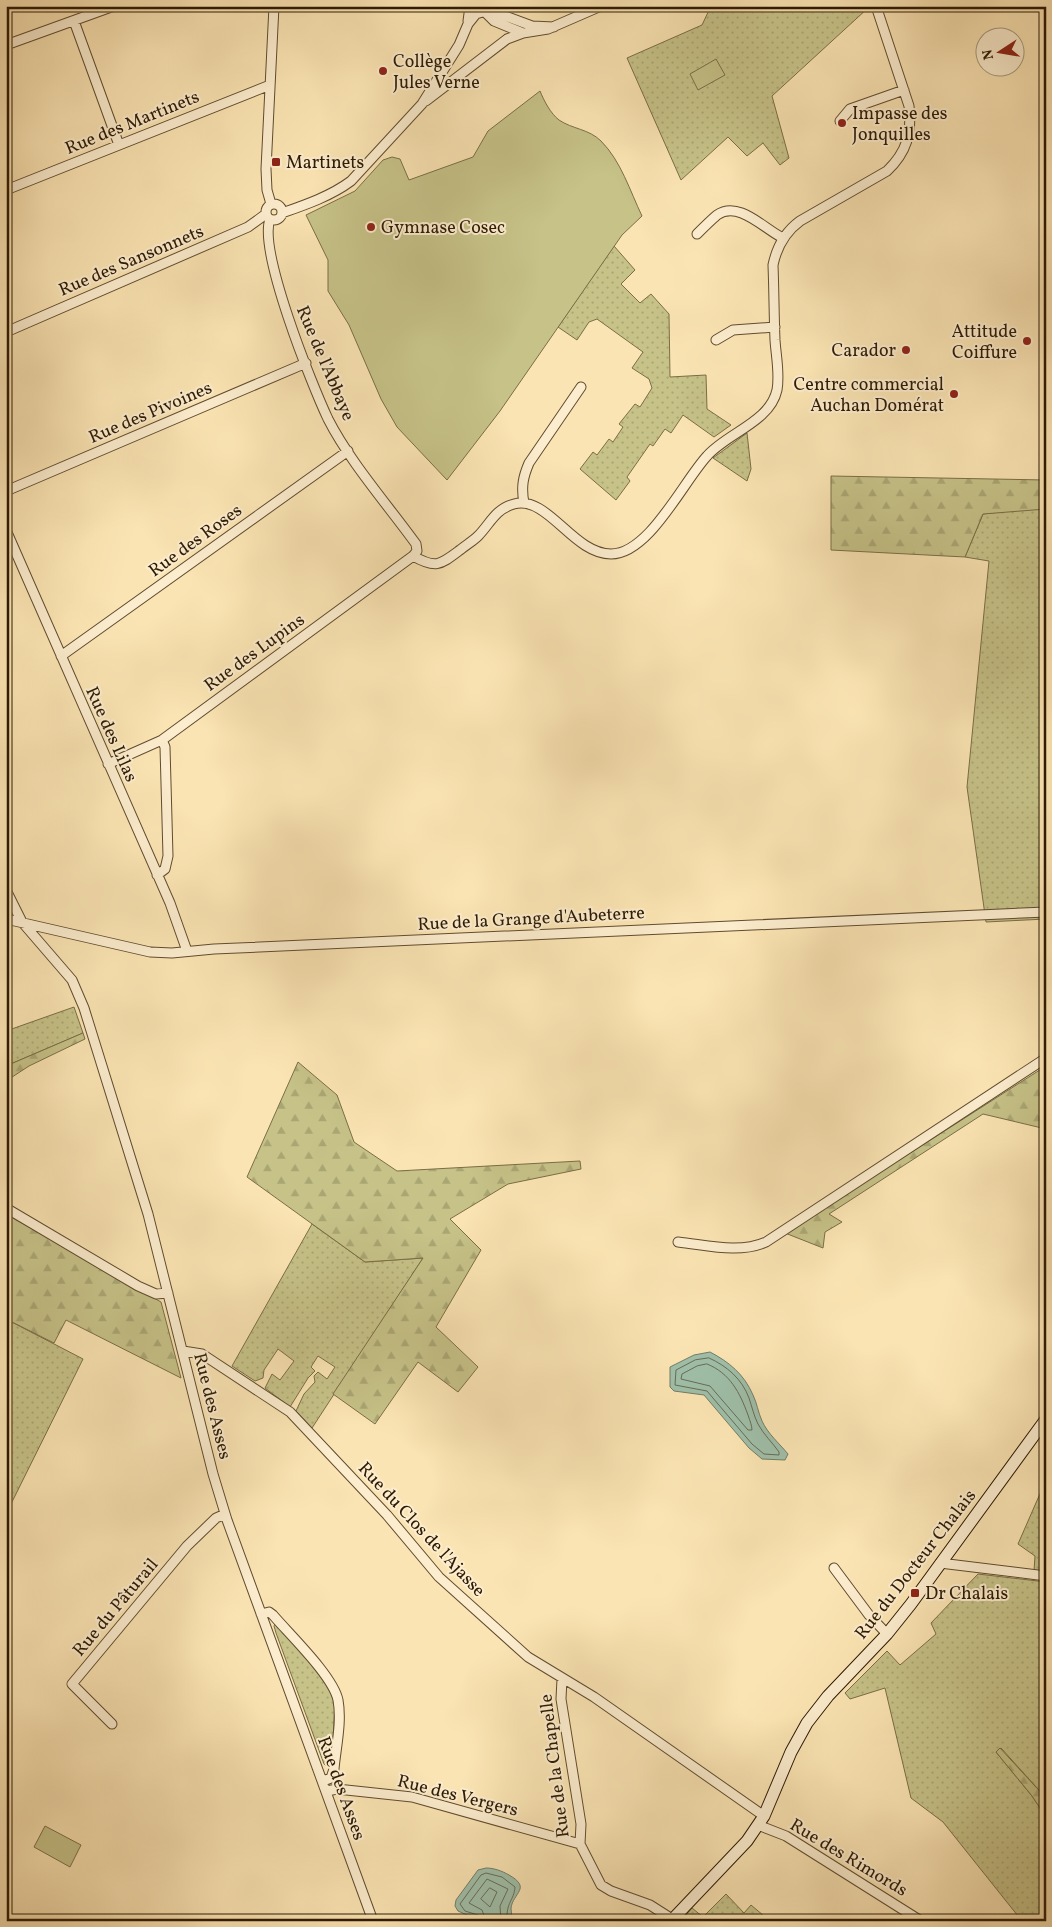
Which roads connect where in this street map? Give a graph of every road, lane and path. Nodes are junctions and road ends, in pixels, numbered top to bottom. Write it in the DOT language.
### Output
graph roads {
  1 [pos="114,6"];
  2 [pos="274,6"];
  3 [pos="470,6"];
  4 [pos="500,6"];
  5 [pos="601,6"];
  6 [pos="876,6"];
  7 [pos="482,8"];
  8 [pos="510,19"];
  9 [pos="74,20"];
  10 [pos="468,24"];
  11 [pos="554,27"];
  12 [pos="506,28"];
  13 [pos="523,33"];
  14 [pos="507,39"];
  15 [pos="6,44"];
  16 [pos="270,85"];
  17 [pos="904,90"];
  18 [pos="422,104"];
  19 [pos="840,121"];
  20 [pos="119,145"];
  21 [pos="6,190"];
  22 [pos="271,204"];
  23 [pos="282,212"];
  24 [pos="268,217"];
  25 [pos="697,234"];
  26 [pos="783,238"];
  27 [pos="775,327"];
  28 [pos="6,332"];
  29 [pos="716,340"];
  30 [pos="306,362"];
  31 [pos="581,387"];
  32 [pos="348,450"];
  33 [pos="6,491"];
  34 [pos="524,503"];
  35 [pos="6,530"];
  36 [pos="10,546"];
  37 [pos="413,556"];
  38 [pos="61,656"];
  39 [pos="162,740"];
  40 [pos="108,764"];
  41 [pos="157,875"];
  42 [pos="6,890"];
  43 [pos="1046,912"];
  44 [pos="6,919"];
  45 [pos="22,922"];
  46 [pos="187,951"];
  47 [pos="1046,1058"];
  48 [pos="6,1208"];
  49 [pos="678,1242"];
  50 [pos="168,1293"];
  51 [pos="183,1351"];
  52 [pos="1046,1419"];
  53 [pos="225,1514"];
  54 [pos="940,1563"];
  55 [pos="834,1568"];
  56 [pos="1046,1576"];
  57 [pos="262,1614"];
  58 [pos="887,1634"];
  59 [pos="562,1679"];
  60 [pos="112,1724"];
  61 [pos="323,1781"];
  62 [pos="327,1791"];
  63 [pos="761,1820"];
  64 [pos="580,1844"];
  65 [pos="671,1920"];
  66 [pos="373,1921"];
  67 [pos="920,1921"];
  1 -- 9 [label="street"];
  2 -- 16 [label="street"];
  3 -- 10 [label="street"];
  4 -- 8 [label="street"];
  5 -- 11 [label="street"];
  6 -- 17 [label="street"];
  7 -- 8 [label="street"];
  7 -- 10 [label="street"];
  7 -- 12 [label="street"];
  8 -- 11 [label="street"];
  8 -- 12 [label="street"];
  9 -- 15 [label="street"];
  9 -- 20 [label="street"];
  10 -- 18 [label="street"];
  11 -- 13 [label="street"];
  12 -- 13 [label="street"];
  12 -- 14 [label="street"];
  13 -- 14 [label="street"];
  14 -- 18 [label="street"];
  16 -- 20 [label="street, Rue des Martinets"];
  16 -- 22 [label="street"];
  17 -- 19 [label="street"];
  17 -- 26 [label="street"];
  18 -- 23 [label="street"];
  20 -- 21 [label="street, Rue des Martinets"];
  22 -- 23 [label="street"];
  22 -- 24 [label="street"];
  23 -- 24 [label="street"];
  24 -- 28 [label="street, Rue des Sansonnets"];
  24 -- 30 [label="street, Rue de l'Abbaye"];
  25 -- 26 [label="street"];
  26 -- 27 [label="street"];
  27 -- 29 [label="street"];
  27 -- 34 [label="street"];
  30 -- 32 [label="street, Rue de l'Abbaye"];
  30 -- 33 [label="street, Rue des Pivoines"];
  31 -- 34 [label="street"];
  32 -- 37 [label="street, Rue de l'Abbaye"];
  32 -- 38 [label="street, Rue des Roses"];
  34 -- 37 [label="street"];
  35 -- 36 [label="street, Rue des Lilas"];
  36 -- 38 [label="street, Rue des Lilas"];
  37 -- 39 [label="street, Rue des Lupins"];
  38 -- 40 [label="street, Rue des Lilas"];
  39 -- 40 [label="street, Rue des Lupins"];
  39 -- 41 [label="street"];
  40 -- 41 [label="street, Rue des Lilas"];
  41 -- 46 [label="street, Rue des Lilas"];
  42 -- 45 [label="street, Rue des Asses"];
  43 -- 46 [label="street, Rue de la Grange d'Aubeterre"];
  44 -- 45 [label="street"];
  45 -- 46 [label="street, Rue de la Grange d'Aubeterre"];
  45 -- 50 [label="street, Rue des Asses"];
  47 -- 49 [label="street"];
  48 -- 50 [label="street"];
  50 -- 51 [label="street, Rue des Asses"];
  51 -- 53 [label="street, Rue des Asses"];
  51 -- 59 [label="street, Rue du Clos de l'Ajasse"];
  52 -- 54 [label="main road, Rue du Docteur Chalais"];
  53 -- 57 [label="street, Rue des Asses"];
  53 -- 60 [label="street, Rue du Pâturail"];
  54 -- 56 [label="street"];
  54 -- 58 [label="main road, Rue du Docteur Chalais"];
  55 -- 58 [label="street"];
  57 -- 61 [label="street, Rue des Asses"];
  57 -- 61 [label="street"];
  58 -- 63 [label="main road, Rue du Docteur Chalais"];
  59 -- 63 [label="street, Rue du Clos de l'Ajasse"];
  59 -- 64 [label="street, Rue de la Chapelle"];
  61 -- 62 [label="street, Rue des Asses"];
  62 -- 64 [label="street, Rue des Vergers"];
  62 -- 66 [label="street, Rue des Asses"];
  63 -- 65 [label="main road, Rue du Docteur Chalais"];
  63 -- 67 [label="street, Rue des Rimords"];
  64 -- 65 [label="street, Rue de la Chapelle"];
}
